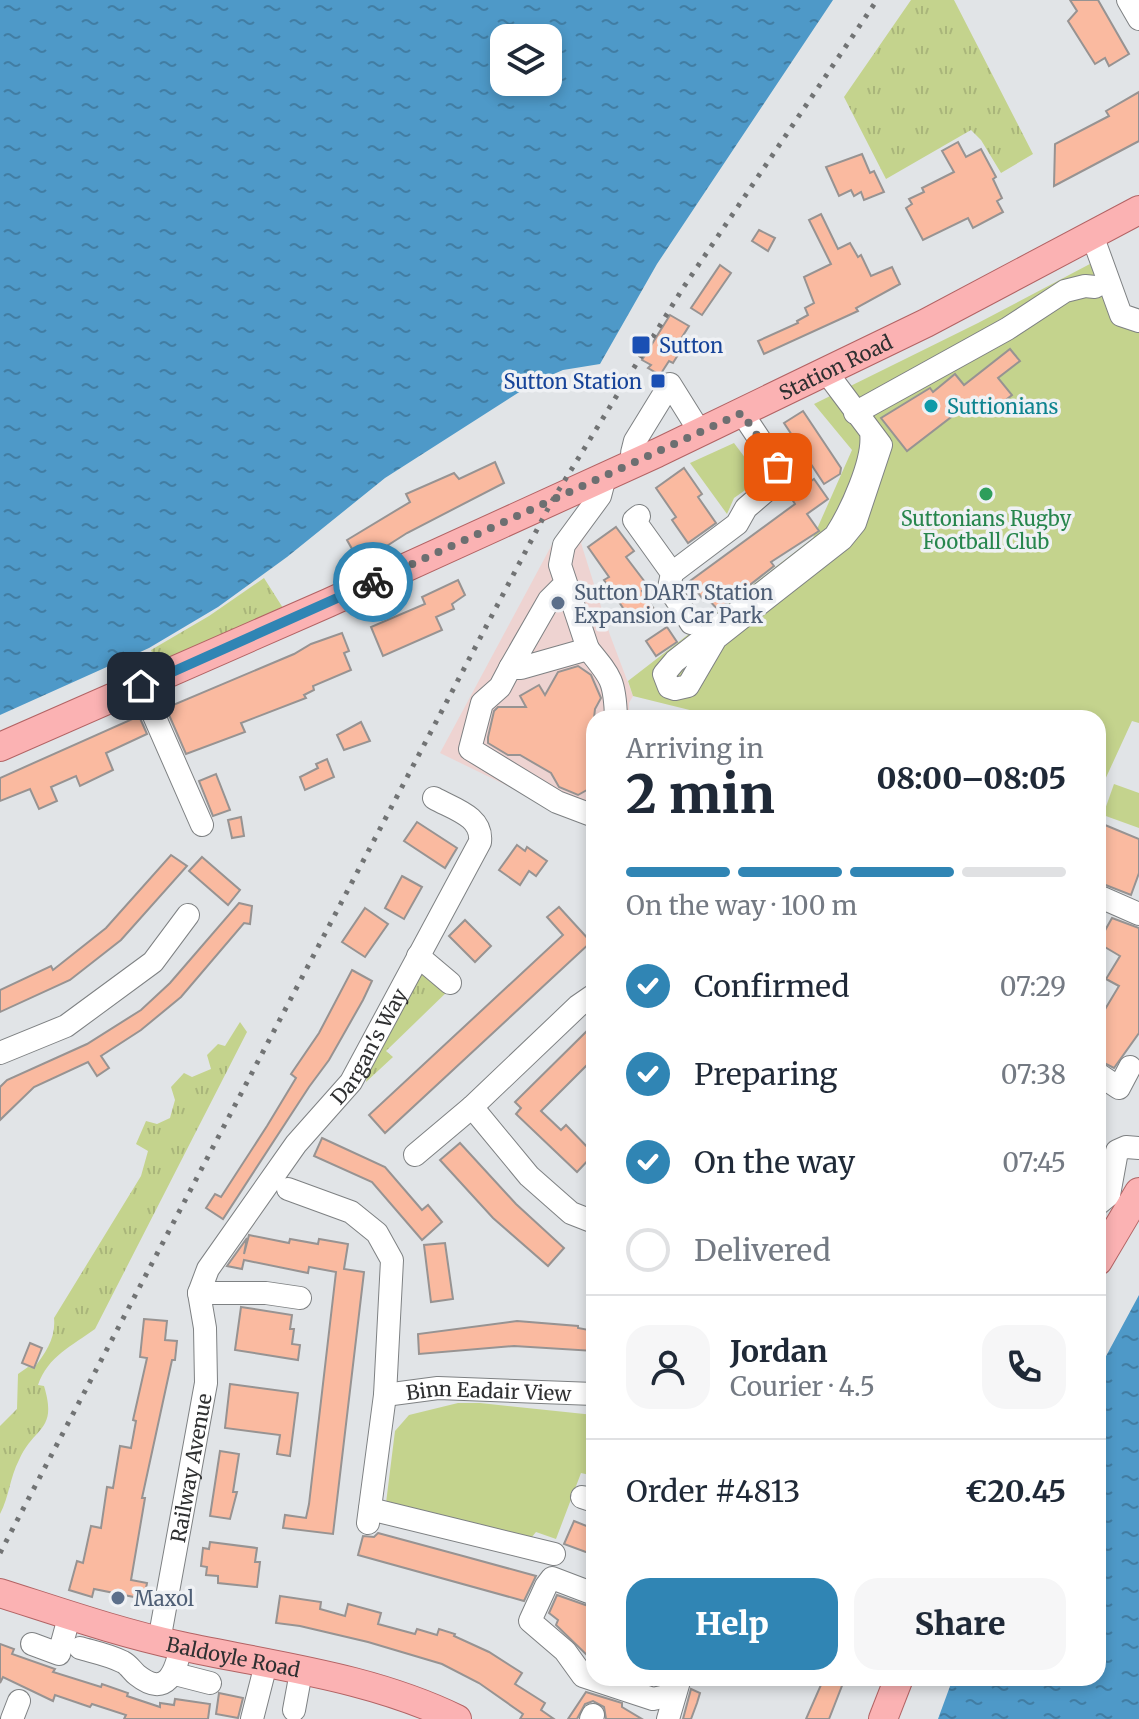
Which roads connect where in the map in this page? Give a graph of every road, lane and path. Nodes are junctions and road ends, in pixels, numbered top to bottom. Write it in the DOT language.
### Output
graph roads {
  1 [pos="1128,0"];
  2 [pos="1139,19"];
  3 [pos="1139,210"];
  4 [pos="1092,235"];
  5 [pos="1095,287"];
  6 [pos="1139,321"];
  7 [pos="827,373"];
  8 [pos="742,413"];
  9 [pos="855,413"];
  10 [pos="700,432"];
  11 [pos="876,439"];
  12 [pos="637,462"];
  13 [pos="605,477"];
  14 [pos="639,516"];
  15 [pos="672,573"];
  16 [pos="566,583"];
  17 [pos="691,623"];
  18 [pos="588,649"];
  19 [pos="510,668"];
  20 [pos="141,686"];
  21 [pos="619,710"];
  22 [pos="0,747"];
  23 [pos="434,798"];
  24 [pos="586,813"];
  25 [pos="202,825"];
  26 [pos="1106,900"];
  27 [pos="1139,914"];
  28 [pos="188,915"];
  29 [pos="418,956"];
  30 [pos="450,983"];
  31 [pos="586,1000"];
  32 [pos="0,1053"];
  33 [pos="1136,1064"];
  34 [pos="1106,1079"];
  35 [pos="472,1107"];
  36 [pos="1139,1148"];
  37 [pos="415,1155"];
  38 [pos="288,1189"];
  39 [pos="1139,1192"];
  40 [pos="1106,1197"];
  41 [pos="586,1219"];
  42 [pos="1106,1248"];
  43 [pos="199,1293"];
  44 [pos="300,1298"];
  45 [pos="586,1394"];
  46 [pos="385,1395"];
  47 [pos="554,1554"];
  48 [pos="586,1591"];
  49 [pos="4,1595"];
  50 [pos="70,1614"];
  51 [pos="32,1644"];
  52 [pos="170,1644"];
  53 [pos="80,1648"];
  54 [pos="266,1664"];
  55 [pos="301,1672"];
  56 [pos="175,1674"];
  57 [pos="586,1677"];
  58 [pos="210,1683"];
  59 [pos="613,1686"];
  60 [pos="678,1686"];
  61 [pos="896,1686"];
  62 [pos="294,1710"];
  63 [pos="14,1713"];
  64 [pos="0,1715"];
  65 [pos="252,1719"];
  66 [pos="457,1719"];
  67 [pos="668,1719"];
  68 [pos="883,1719"];
  1 -- 2 [label="street"];
  3 -- 4 [label="main road, Station Road"];
  4 -- 6 [label="street"];
  4 -- 7 [label="main road, Station Road"];
  5 -- 9 [label="street"];
  7 -- 8 [label="main road, Station Road"];
  7 -- 9 [label="street"];
  8 -- 10 [label="main road, Station Road"];
  8 -- 15 [label="street"];
  9 -- 11 [label="street"];
  10 -- 12 [label="main road, Station Road"];
  10 -- 12 [label="street"];
  11 -- 11 [label="street"];
  12 -- 13 [label="main road, Station Road"];
  13 -- 16 [label="street"];
  13 -- 20 [label="main road, Station Road"];
  14 -- 15 [label="street"];
  15 -- 17 [label="street"];
  16 -- 18 [label="street"];
  16 -- 19 [label="street"];
  18 -- 19 [label="street"];
  18 -- 21 [label="street"];
  19 -- 24 [label="street"];
  20 -- 22 [label="main road, Station Road"];
  20 -- 25 [label="street"];
  23 -- 29 [label="street, Dargan's Way"];
  26 -- 27 [label="street"];
  28 -- 32 [label="street"];
  29 -- 30 [label="street"];
  29 -- 43 [label="street, Dargan's Way"];
  31 -- 35 [label="street"];
  33 -- 34 [label="street"];
  35 -- 37 [label="street"];
  35 -- 41 [label="street"];
  36 -- 40 [label="street"];
  38 -- 46 [label="street, Binn Eadair View"];
  39 -- 42 [label="main road"];
  43 -- 44 [label="street"];
  43 -- 52 [label="street, Railway Avenue"];
  45 -- 46 [label="street, Binn Eadair View"];
  46 -- 47 [label="street, Binn Eadair View"];
  48 -- 57 [label="street"];
  49 -- 50 [label="main road, Baldoyle Road"];
  50 -- 51 [label="street"];
  50 -- 52 [label="main road, Baldoyle Road"];
  52 -- 54 [label="main road, Baldoyle Road"];
  52 -- 56 [label="street, Railway Avenue"];
  53 -- 56 [label="street"];
  54 -- 55 [label="main road, Baldoyle Road"];
  54 -- 65 [label="street"];
  55 -- 62 [label="street"];
  55 -- 66 [label="main road, Baldoyle Road"];
  56 -- 58 [label="street"];
  59 -- 60 [label="street"];
  60 -- 67 [label="street"];
  61 -- 68 [label="main road"];
  63 -- 64 [label="street"];
}
